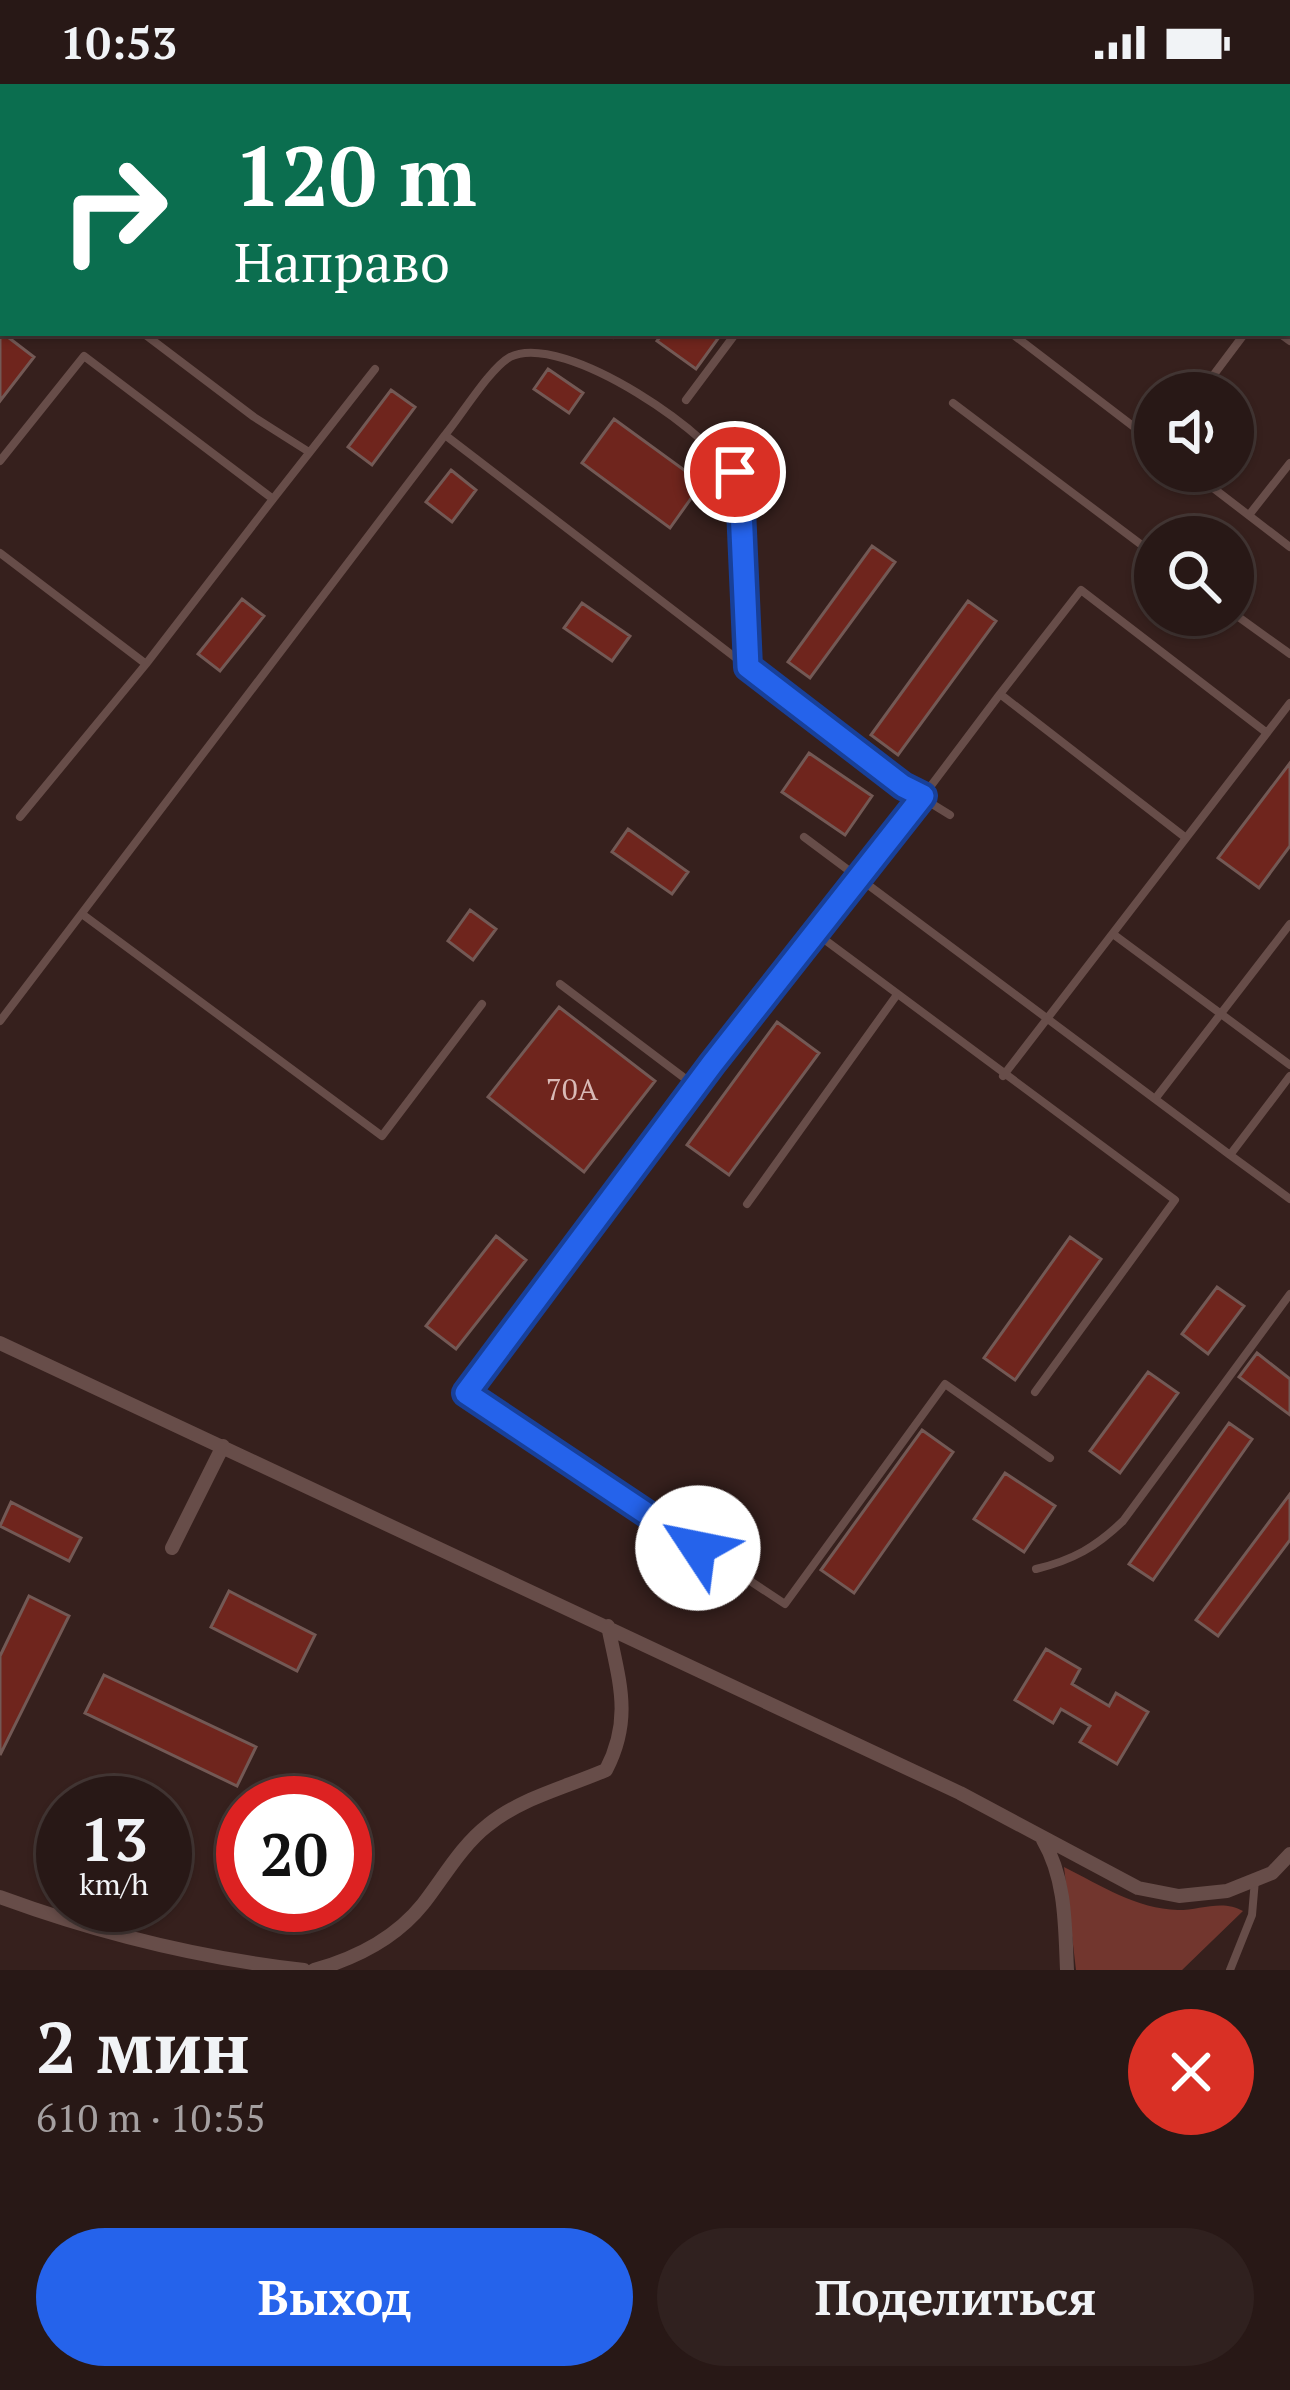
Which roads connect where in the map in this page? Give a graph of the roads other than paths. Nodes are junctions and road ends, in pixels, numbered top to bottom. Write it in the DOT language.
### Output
graph roads {
  1 [pos="147,336"];
  2 [pos="734,336"];
  3 [pos="1015,336"];
  4 [pos="1243,336"];
  5 [pos="375,369"];
  6 [pos="1216,372"];
  7 [pos="686,400"];
  8 [pos="953,403"];
  9 [pos="1134,427"];
  10 [pos="446,435"];
  11 [pos="309,452"];
  12 [pos="0,461"];
  13 [pos="1290,463"];
  14 [pos="1219,492"];
  15 [pos="273,499"];
  16 [pos="1249,515"];
  17 [pos="1134,540"];
  18 [pos="1290,547"];
  19 [pos="0,553"];
  20 [pos="1254,628"];
  21 [pos="1290,655"];
  22 [pos="146,664"];
  23 [pos="748,667"];
  24 [pos="1000,694"];
  25 [pos="1290,703"];
  26 [pos="1267,733"];
  27 [pos="923,796"];
  28 [pos="950,815"];
  29 [pos="20,818"];
  30 [pos="804,837"];
  31 [pos="1186,838"];
  32 [pos="861,878"];
  33 [pos="82,914"];
  34 [pos="1290,924"];
  35 [pos="817,934"];
  36 [pos="1112,934"];
  37 [pos="560,984"];
  38 [pos="896,997"];
  39 [pos="482,1004"];
  40 [pos="1221,1015"];
  41 [pos="1048,1018"];
  42 [pos="0,1022"];
  43 [pos="1290,1065"];
  44 [pos="1003,1076"];
  45 [pos="1290,1076"];
  46 [pos="695,1086"];
  47 [pos="1156,1100"];
  48 [pos="1230,1155"];
  49 [pos="1290,1199"];
  50 [pos="747,1204"];
  51 [pos="1290,1294"];
  52 [pos="0,1343"];
  53 [pos="1035,1392"];
  54 [pos="223,1446"];
  55 [pos="1050,1458"];
  56 [pos="172,1548"];
  57 [pos="1036,1569"];
  58 [pos="608,1627"];
  59 [pos="1043,1840"];
  60 [pos="1290,1854"];
  61 [pos="1256,1879"];
  62 [pos="0,1897"];
  63 [pos="304,1970"];
  64 [pos="314,1970"];
  65 [pos="1067,1970"];
  66 [pos="1230,1970"];
  1 -- 11 [label="lane"];
  2 -- 7 [label="lane"];
  3 -- 9 [label="lane"];
  4 -- 6 [label="lane"];
  5 -- 11 [label="lane"];
  8 -- 17 [label="lane"];
  10 -- 23 [label="lane"];
  10 -- 23 [label="lane"];
  10 -- 33 [label="lane"];
  11 -- 15 [label="lane"];
  12 -- 15 [label="lane"];
  13 -- 16 [label="lane"];
  14 -- 16 [label="lane"];
  15 -- 22 [label="lane"];
  16 -- 18 [label="lane"];
  19 -- 22 [label="lane"];
  20 -- 21 [label="lane"];
  22 -- 29 [label="lane"];
  23 -- 27 [label="lane"];
  24 -- 26 [label="lane"];
  24 -- 27 [label="lane"];
  24 -- 31 [label="lane"];
  25 -- 26 [label="lane"];
  26 -- 31 [label="lane"];
  27 -- 28 [label="lane"];
  27 -- 32 [label="lane"];
  30 -- 32 [label="lane"];
  31 -- 36 [label="lane"];
  32 -- 35 [label="lane"];
  32 -- 41 [label="lane"];
  33 -- 39 [label="lane"];
  33 -- 42 [label="lane"];
  34 -- 40 [label="lane"];
  35 -- 38 [label="lane"];
  35 -- 46 [label="lane"];
  36 -- 40 [label="lane"];
  36 -- 41 [label="lane"];
  37 -- 46 [label="lane"];
  38 -- 44 [label="lane"];
  38 -- 50 [label="lane"];
  40 -- 43 [label="lane"];
  40 -- 47 [label="lane"];
  41 -- 44 [label="lane"];
  41 -- 47 [label="lane"];
  44 -- 53 [label="lane"];
  45 -- 48 [label="lane"];
  46 -- 55 [label="lane"];
  47 -- 48 [label="lane"];
  48 -- 49 [label="lane"];
  51 -- 57 [label="lane"];
  52 -- 54 [label="street"];
  54 -- 56 [label="street"];
  54 -- 58 [label="street"];
  58 -- 59 [label="street"];
  58 -- 64 [label="street"];
  59 -- 61 [label="street"];
  59 -- 65 [label="street"];
  60 -- 61 [label="street"];
  61 -- 66 [label="lane"];
  62 -- 63 [label="street"];
}
